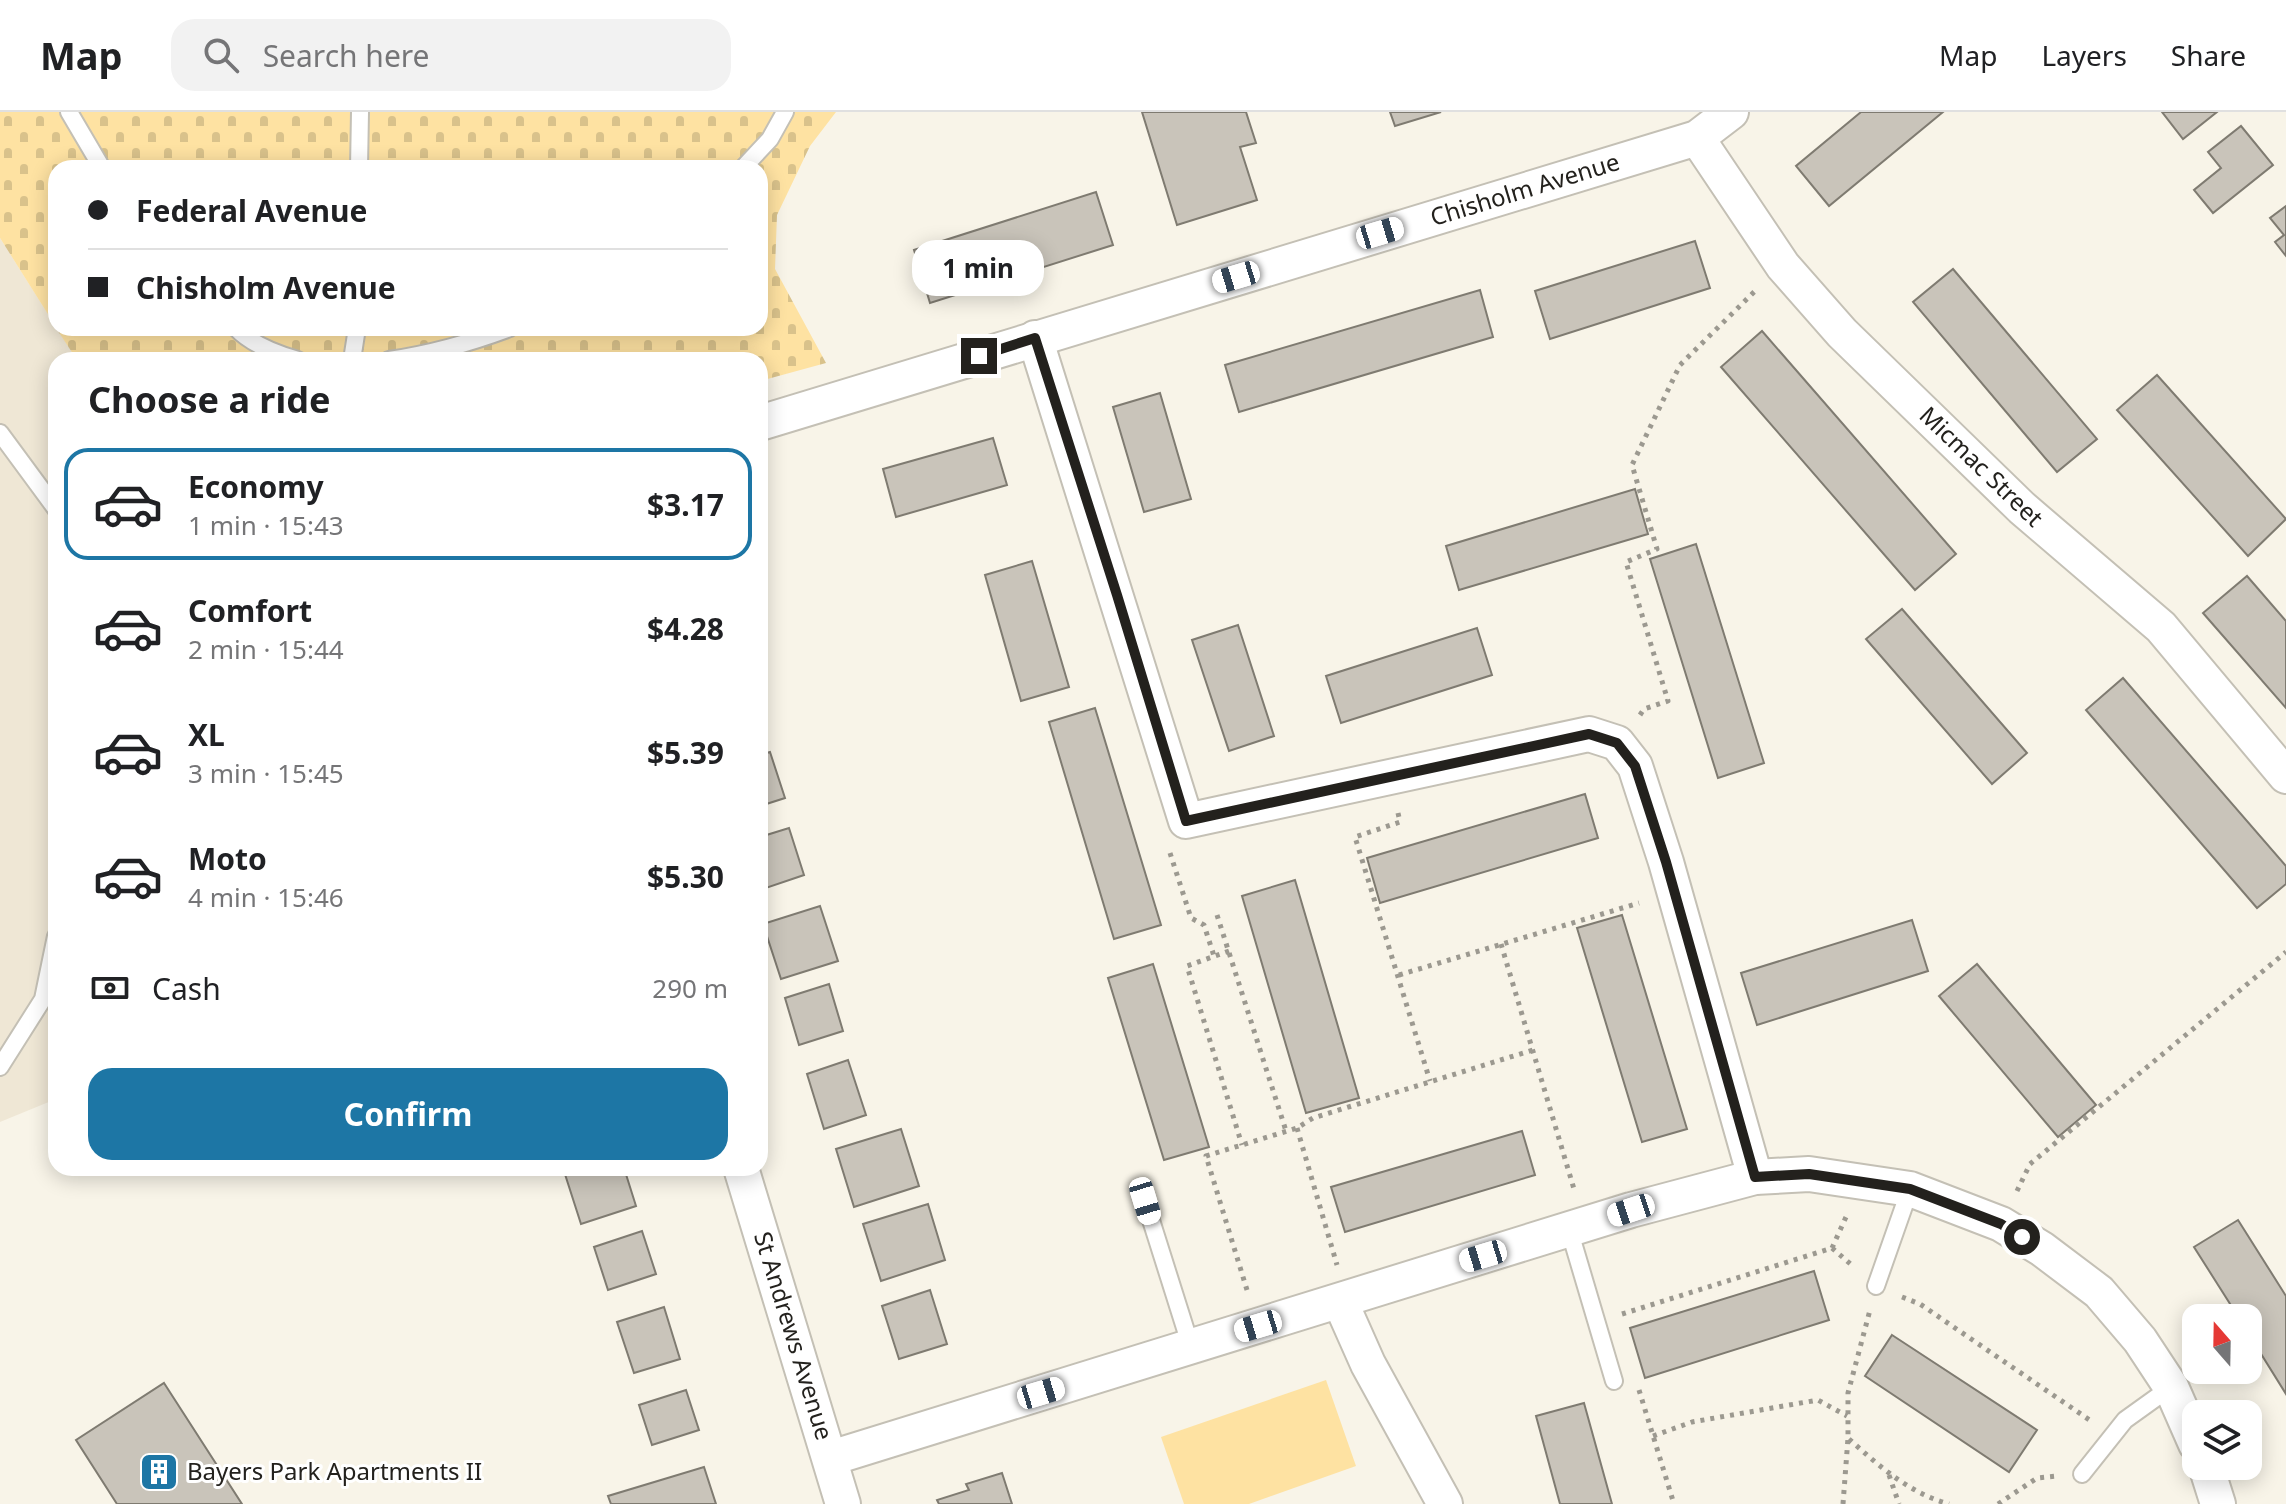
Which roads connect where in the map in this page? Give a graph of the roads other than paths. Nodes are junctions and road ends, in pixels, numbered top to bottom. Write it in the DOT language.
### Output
graph roads {
  1 [pos="69,112"];
  2 [pos="360,112"];
  3 [pos="785,112"];
  4 [pos="1731,112"];
  5 [pos="1697,138"];
  6 [pos="97,160"];
  7 [pos="359,160"];
  8 [pos="750,160"];
  9 [pos="246,336"];
  10 [pos="489,336"];
  11 [pos="1035,338"];
  12 [pos="275,352"];
  13 [pos="432,352"];
  14 [pos="768,421"];
  15 [pos="0,433"];
  16 [pos="48,498"];
  17 [pos="2286,776"];
  18 [pos="48,975"];
  19 [pos="0,1067"];
  20 [pos="743,1176"];
  21 [pos="1755,1177"];
  22 [pos="1910,1189"];
  23 [pos="1145,1201"];
  24 [pos="1577,1227"];
  25 [pos="1876,1286"];
  26 [pos="1340,1301"];
  27 [pos="1191,1347"];
  28 [pos="1614,1381"];
  29 [pos="2171,1387"];
  30 [pos="2182,1412"];
  31 [pos="831,1458"];
  32 [pos="2082,1474"];
  33 [pos="2210,1480"];
  34 [pos="843,1504"];
  35 [pos="1445,1504"];
  36 [pos="2218,1504"];
  1 -- 6 [label="lane"];
  2 -- 7 [label="lane"];
  3 -- 8 [label="lane"];
  4 -- 5 [label="street, Chisholm Avenue"];
  5 -- 11 [label="street, Chisholm Avenue"];
  5 -- 17 [label="street, Micmac Street"];
  9 -- 12 [label="lane"];
  10 -- 13 [label="lane"];
  11 -- 14 [label="street, Chisholm Avenue"];
  11 -- 21 [label="street"];
  15 -- 16 [label="lane"];
  18 -- 19 [label="lane"];
  20 -- 31 [label="street, St Andrews Avenue"];
  21 -- 22 [label="street"];
  21 -- 24 [label="street"];
  22 -- 25 [label="lane"];
  22 -- 29 [label="street"];
  23 -- 27 [label="lane"];
  24 -- 26 [label="street"];
  24 -- 28 [label="lane"];
  26 -- 27 [label="street"];
  26 -- 35 [label="street"];
  27 -- 31 [label="street"];
  29 -- 30 [label="street"];
  29 -- 32 [label="lane"];
  31 -- 34 [label="street, St Andrews Avenue"];
  33 -- 36 [label="street"];
}
